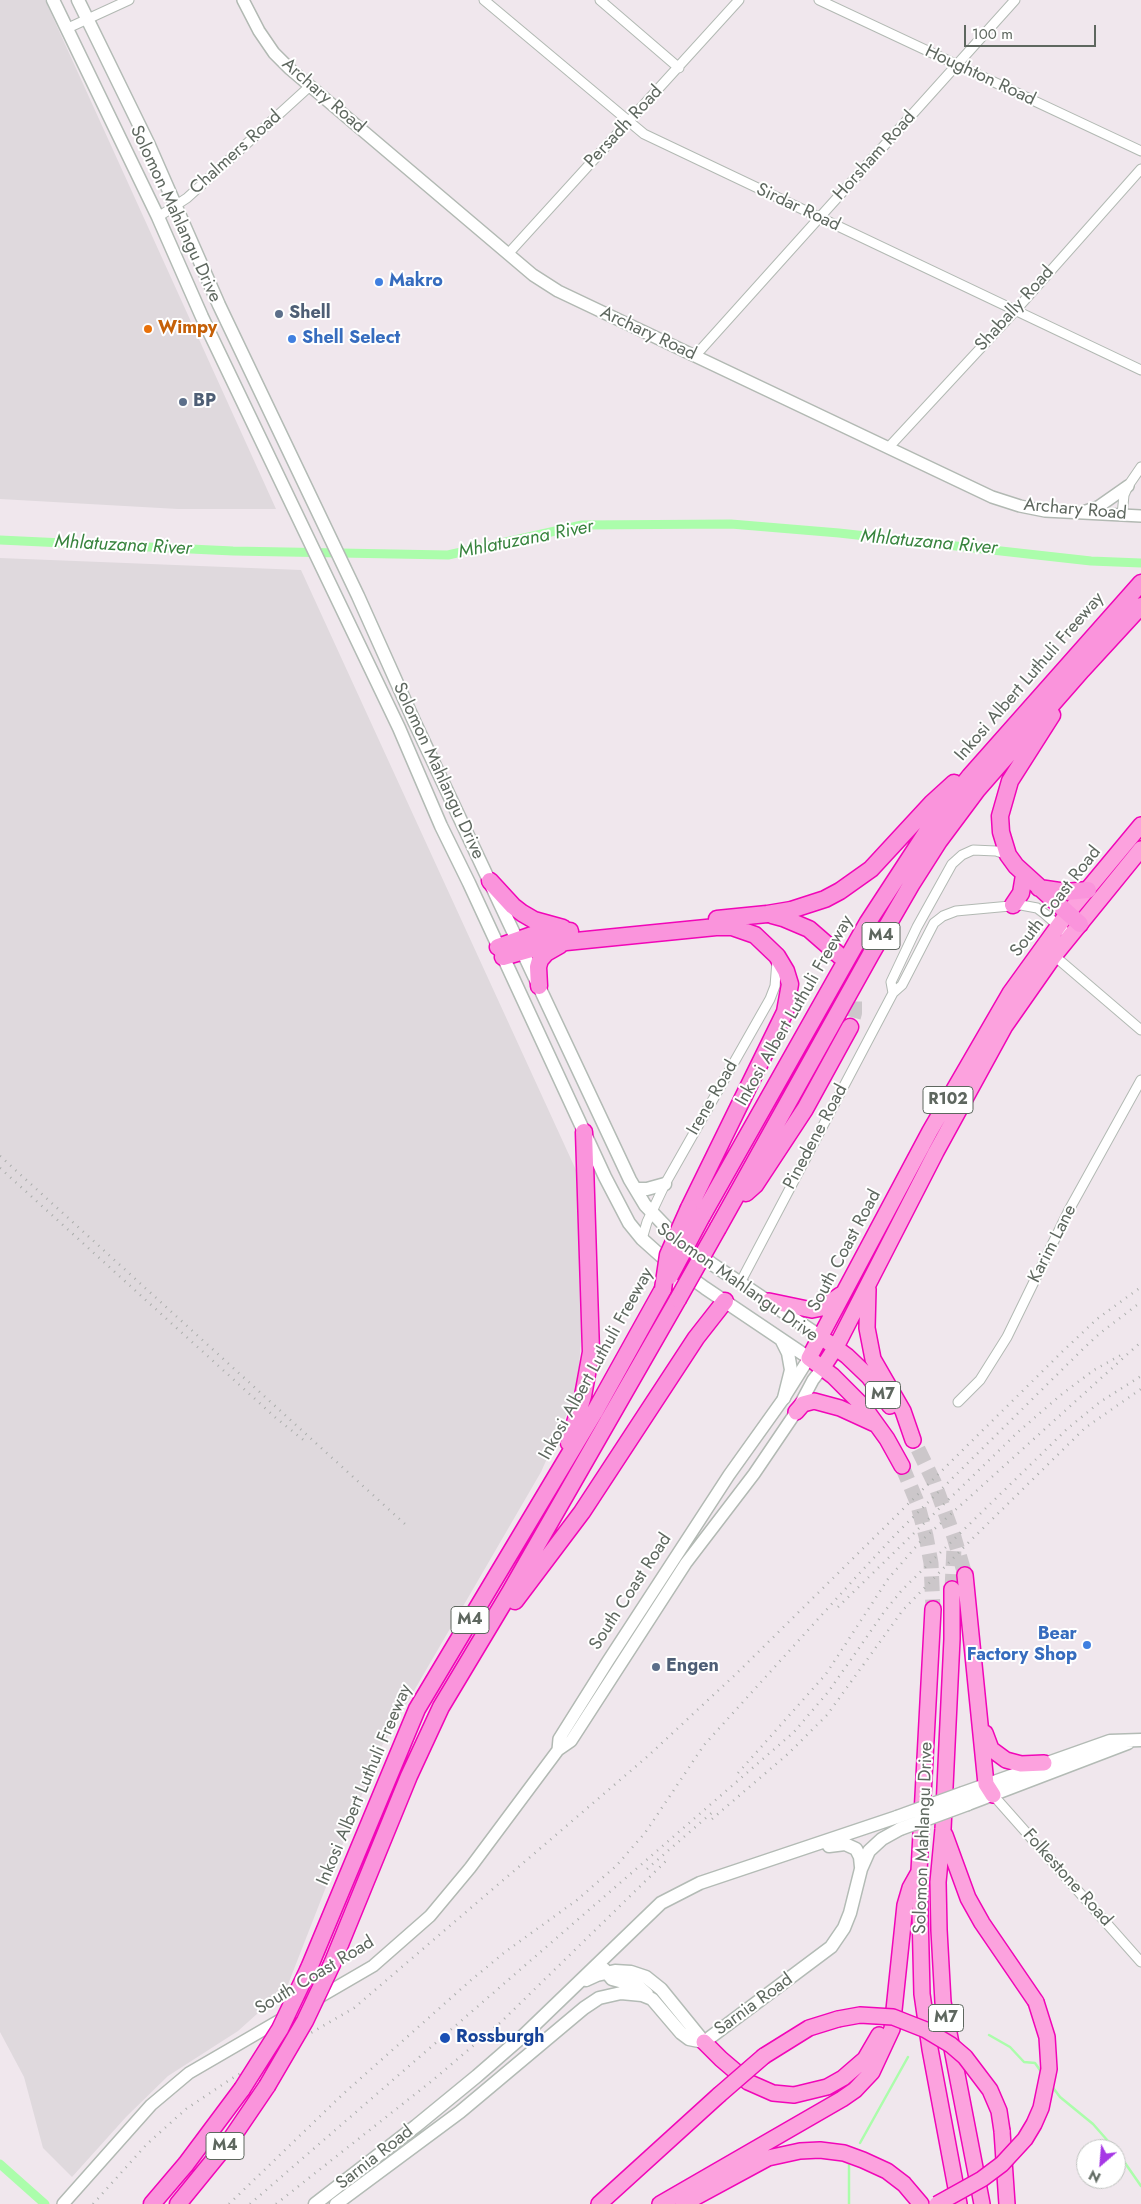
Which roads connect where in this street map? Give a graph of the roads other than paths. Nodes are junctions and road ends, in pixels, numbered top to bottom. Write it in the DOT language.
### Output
graph roads {
  1 [pos="53,0"];
  2 [pos="78,0"];
  3 [pos="129,0"];
  4 [pos="243,0"];
  5 [pos="484,0"];
  6 [pos="600,0"];
  7 [pos="739,0"];
  8 [pos="819,0"];
  9 [pos="1015,0"];
  10 [pos="87,20"];
  11 [pos="68,28"];
  12 [pos="957,65"];
  13 [pos="679,68"];
  14 [pos="310,86"];
  15 [pos="629,122"];
  16 [pos="1141,151"];
  17 [pos="1141,169"];
  18 [pos="176,206"];
  19 [pos="158,217"];
  20 [pos="820,218"];
  21 [pos="508,254"];
  22 [pos="1015,311"];
  23 [pos="695,356"];
  24 [pos="1141,370"];
  25 [pos="888,448"];
  26 [pos="1141,467"];
  27 [pos="1128,486"];
  28 [pos="1074,513"];
  29 [pos="1122,515"];
  30 [pos="1141,516"];
  31 [pos="1141,583"];
  32 [pos="1141,606"];
  33 [pos="1059,685"];
  34 [pos="970,776"];
  35 [pos="1139,832"];
  36 [pos="1131,853"];
  37 [pos="1008,855"];
  38 [pos="1024,875"];
  39 [pos="490,881"];
  40 [pos="1039,888"];
  41 [pos="1088,890"];
  42 [pos="1013,905"];
  43 [pos="927,907"];
  44 [pos="767,914"];
  45 [pos="943,916"];
  46 [pos="1062,920"];
  47 [pos="585,930"];
  48 [pos="1075,930"];
  49 [pos="566,942"];
  50 [pos="520,944"];
  51 [pos="1048,951"];
  52 [pos="500,952"];
  53 [pos="777,956"];
  54 [pos="840,956"];
  55 [pos="539,986"];
  56 [pos="893,993"];
  57 [pos="850,1026"];
  58 [pos="1141,1030"];
  59 [pos="1141,1080"];
  60 [pos="584,1132"];
  61 [pos="937,1134"];
  62 [pos="665,1184"];
  63 [pos="636,1189"];
  64 [pos="731,1206"];
  65 [pos="696,1212"];
  66 [pos="651,1213"];
  67 [pos="642,1239"];
  68 [pos="850,1282"];
  69 [pos="740,1283"];
  70 [pos="868,1285"];
  71 [pos="725,1301"];
  72 [pos="769,1301"];
  73 [pos="821,1337"];
  74 [pos="781,1339"];
  75 [pos="836,1347"];
  76 [pos="809,1358"];
  77 [pos="822,1367"];
  78 [pos="784,1398"];
  79 [pos="958,1402"];
  80 [pos="796,1412"];
  81 [pos="877,1424"];
  82 [pos="902,1466"];
  83 [pos="560,1471"];
  84 [pos="705,1513"];
  85 [pos="717,1522"];
  86 [pos="682,1560"];
  87 [pos="965,1575"];
  88 [pos="952,1589"];
  89 [pos="933,1609"];
  90 [pos="468,1662"];
  91 [pos="588,1693"];
  92 [pos="598,1700"];
  93 [pos="980,1709"];
  94 [pos="573,1717"];
  95 [pos="583,1724"];
  96 [pos="1139,1742"];
  97 [pos="558,1750"];
  98 [pos="1044,1763"];
  99 [pos="989,1789"];
  100 [pos="898,1823"];
  101 [pos="943,1829"];
  102 [pos="812,1847"];
  103 [pos="861,1869"];
  104 [pos="919,1871"];
  105 [pos="603,1959"];
  106 [pos="1141,1962"];
  107 [pos="605,1973"];
  108 [pos="577,1984"];
  109 [pos="896,1989"];
  110 [pos="652,1999"];
  111 [pos="704,2042"];
  112 [pos="63,2204"];
  113 [pos="152,2204"];
  114 [pos="178,2204"];
  115 [pos="315,2204"];
  116 [pos="336,2204"];
  117 [pos="599,2204"];
  118 [pos="660,2204"];
  119 [pos="683,2204"];
  120 [pos="922,2204"];
  121 [pos="936,2204"];
  122 [pos="959,2204"];
  123 [pos="982,2204"];
  124 [pos="1007,2204"];
  1 -- 11 [label="main road, Solomon Mahlangu Drive / M7"];
  2 -- 10 [label="main road, Solomon Mahlangu Drive / M7"];
  3 -- 10 [label="street"];
  4 -- 14 [label="street, Archary Road"];
  5 -- 15 [label="street, Sirdar Road"];
  6 -- 13 [label="street"];
  7 -- 13 [label="street, Persadh Road"];
  8 -- 12 [label="street, Houghton Road"];
  9 -- 12 [label="street, Horsham Road"];
  10 -- 11 [label="street"];
  10 -- 18 [label="main road, Solomon Mahlangu Drive / M7"];
  11 -- 19 [label="main road, Solomon Mahlangu Drive / M7"];
  12 -- 16 [label="street, Houghton Road"];
  12 -- 20 [label="street, Horsham Road"];
  13 -- 15 [label="street, Persadh Road"];
  14 -- 18 [label="street, Chalmers Road"];
  14 -- 21 [label="street, Archary Road"];
  15 -- 20 [label="street, Sirdar Road"];
  15 -- 21 [label="street, Persadh Road"];
  17 -- 22 [label="street, Shabally Road"];
  18 -- 19 [label="street, Chalmers Road"];
  18 -- 39 [label="main road, Solomon Mahlangu Drive / M7"];
  19 -- 52 [label="main road, Solomon Mahlangu Drive / M7"];
  20 -- 22 [label="street, Sirdar Road"];
  20 -- 23 [label="street, Horsham Road"];
  21 -- 23 [label="street, Archary Road"];
  22 -- 24 [label="street, Sirdar Road"];
  22 -- 25 [label="street, Shabally Road"];
  23 -- 25 [label="street, Archary Road"];
  25 -- 28 [label="street, Archary Road"];
  26 -- 27 [label="street"];
  27 -- 28 [label="street"];
  27 -- 29 [label="street"];
  28 -- 29 [label="street, Archary Road"];
  29 -- 30 [label="street, Archary Road"];
  31 -- 33 [label="highway, Inkosi Albert Luthuli Freeway / M4"];
  32 -- 33 [label="highway, Inkosi Albert Luthuli Freeway / M4"];
  33 -- 34 [label="highway, Inkosi Albert Luthuli Freeway / M4"];
  33 -- 37 [label="highway"];
  33 -- 64 [label="highway, Inkosi Albert Luthuli Freeway / M4"];
  34 -- 44 [label="highway"];
  34 -- 65 [label="highway, Inkosi Albert Luthuli Freeway / M4"];
  35 -- 36 [label="highway, South Coast Road / R102"];
  36 -- 41 [label="highway, South Coast Road / R102"];
  36 -- 48 [label="highway, South Coast Road / R102"];
  37 -- 38 [label="highway"];
  37 -- 43 [label="street, Pinedene Road"];
  38 -- 40 [label="highway"];
  38 -- 42 [label="highway"];
  39 -- 47 [label="highway"];
  39 -- 50 [label="main road, Solomon Mahlangu Drive / M7"];
  40 -- 41 [label="highway"];
  40 -- 46 [label="highway"];
  41 -- 46 [label="highway, South Coast Road / R102"];
  42 -- 45 [label="street"];
  42 -- 46 [label="street"];
  43 -- 45 [label="street"];
  43 -- 56 [label="street, Pinedene Road"];
  44 -- 47 [label="highway"];
  44 -- 54 [label="highway"];
  45 -- 56 [label="street, Pinedene Road"];
  46 -- 48 [label="highway"];
  46 -- 51 [label="highway, South Coast Road / R102"];
  47 -- 50 [label="highway"];
  48 -- 51 [label="highway, South Coast Road / R102"];
  49 -- 50 [label="highway"];
  49 -- 53 [label="highway"];
  49 -- 55 [label="highway"];
  50 -- 52 [label="highway"];
  50 -- 55 [label="main road, Solomon Mahlangu Drive / M7"];
  51 -- 58 [label="street"];
  51 -- 61 [label="highway, South Coast Road / R102"];
  52 -- 60 [label="main road, Solomon Mahlangu Drive / M7"];
  53 -- 62 [label="street, Irene Road"];
  53 -- 65 [label="highway"];
  55 -- 63 [label="main road, Solomon Mahlangu Drive / M7"];
  56 -- 69 [label="street, Pinedene Road"];
  57 -- 64 [label="highway"];
  59 -- 79 [label="street, Karim Lane"];
  60 -- 67 [label="main road, Solomon Mahlangu Drive / M7"];
  60 -- 83 [label="highway"];
  61 -- 68 [label="highway, South Coast Road / R102"];
  61 -- 70 [label="highway, South Coast Road / R102"];
  62 -- 63 [label="main road"];
  62 -- 66 [label="street, Irene Road"];
  63 -- 66 [label="main road, Solomon Mahlangu Drive / M7"];
  64 -- 90 [label="highway, Inkosi Albert Luthuli Freeway / M4, bridge"];
  65 -- 83 [label="highway, Inkosi Albert Luthuli Freeway / M4, bridge"];
  66 -- 67 [label="street, Irene Road"];
  66 -- 69 [label="main road, Solomon Mahlangu Drive / M7"];
  67 -- 71 [label="main road, Solomon Mahlangu Drive / M7"];
  68 -- 72 [label="highway"];
  68 -- 73 [label="highway, South Coast Road / R102"];
  69 -- 72 [label="main road, Solomon Mahlangu Drive / M7"];
  70 -- 75 [label="highway, South Coast Road / R102"];
  70 -- 75 [label="highway, Solomon Mahlangu Drive / M7"];
  71 -- 74 [label="main road, Solomon Mahlangu Drive / M7"];
  71 -- 90 [label="highway"];
  72 -- 73 [label="main road, Solomon Mahlangu Drive / M7"];
  73 -- 75 [label="highway, Solomon Mahlangu Drive / M7"];
  73 -- 76 [label="highway, South Coast Road / R102"];
  74 -- 76 [label="main road, Solomon Mahlangu Drive / M7"];
  74 -- 78 [label="main road"];
  75 -- 77 [label="highway, South Coast Road / R102"];
  76 -- 77 [label="highway, Solomon Mahlangu Drive / M7"];
  76 -- 78 [label="street, South Coast Road"];
  77 -- 80 [label="street, South Coast Road"];
  77 -- 81 [label="highway, Solomon Mahlangu Drive / M7"];
  78 -- 84 [label="street, South Coast Road"];
  80 -- 81 [label="highway"];
  80 -- 85 [label="street, South Coast Road"];
  81 -- 82 [label="highway, Solomon Mahlangu Drive / M7"];
  83 -- 113 [label="highway, Inkosi Albert Luthuli Freeway / M4, bridge"];
  84 -- 85 [label="street"];
  84 -- 86 [label="street, South Coast Road"];
  85 -- 86 [label="street, South Coast Road"];
  86 -- 91 [label="street, South Coast Road"];
  86 -- 92 [label="street, South Coast Road"];
  87 -- 93 [label="highway"];
  88 -- 101 [label="highway, Solomon Mahlangu Drive / M7"];
  89 -- 104 [label="highway, Solomon Mahlangu Drive / M7"];
  90 -- 114 [label="highway, Inkosi Albert Luthuli Freeway / M4, bridge"];
  91 -- 92 [label="street"];
  91 -- 94 [label="street, South Coast Road"];
  92 -- 95 [label="street, South Coast Road"];
  93 -- 98 [label="highway"];
  93 -- 99 [label="highway"];
  94 -- 95 [label="street"];
  94 -- 97 [label="street, South Coast Road"];
  95 -- 97 [label="street, South Coast Road"];
  96 -- 98 [label="main road, Sarnia Road"];
  96 -- 99 [label="main road, Sarnia Road"];
  97 -- 112 [label="street, South Coast Road"];
  98 -- 99 [label="main road, Sarnia Road"];
  99 -- 100 [label="main road, Sarnia Road, bridge"];
  99 -- 106 [label="street, Folkestone Road"];
  100 -- 102 [label="main road, Sarnia Road"];
  100 -- 103 [label="main road, Sarnia Road"];
  101 -- 121 [label="highway, bridge"];
  101 -- 123 [label="highway, Solomon Mahlangu Drive / M7"];
  102 -- 103 [label="main road"];
  102 -- 105 [label="main road, Sarnia Road"];
  103 -- 111 [label="main road, Sarnia Road"];
  104 -- 109 [label="highway"];
  104 -- 122 [label="highway, Solomon Mahlangu Drive / M7"];
  105 -- 107 [label="main road"];
  105 -- 108 [label="main road, Sarnia Road"];
  107 -- 108 [label="main road"];
  107 -- 110 [label="main road"];
  107 -- 111 [label="main road"];
  108 -- 115 [label="main road, Sarnia Road"];
  109 -- 111 [label="highway"];
  109 -- 118 [label="highway"];
  110 -- 111 [label="main road, Sarnia Road"];
  110 -- 116 [label="main road, Sarnia Road"];
  117 -- 124 [label="highway, bridge"];
  119 -- 120 [label="highway"];
}
